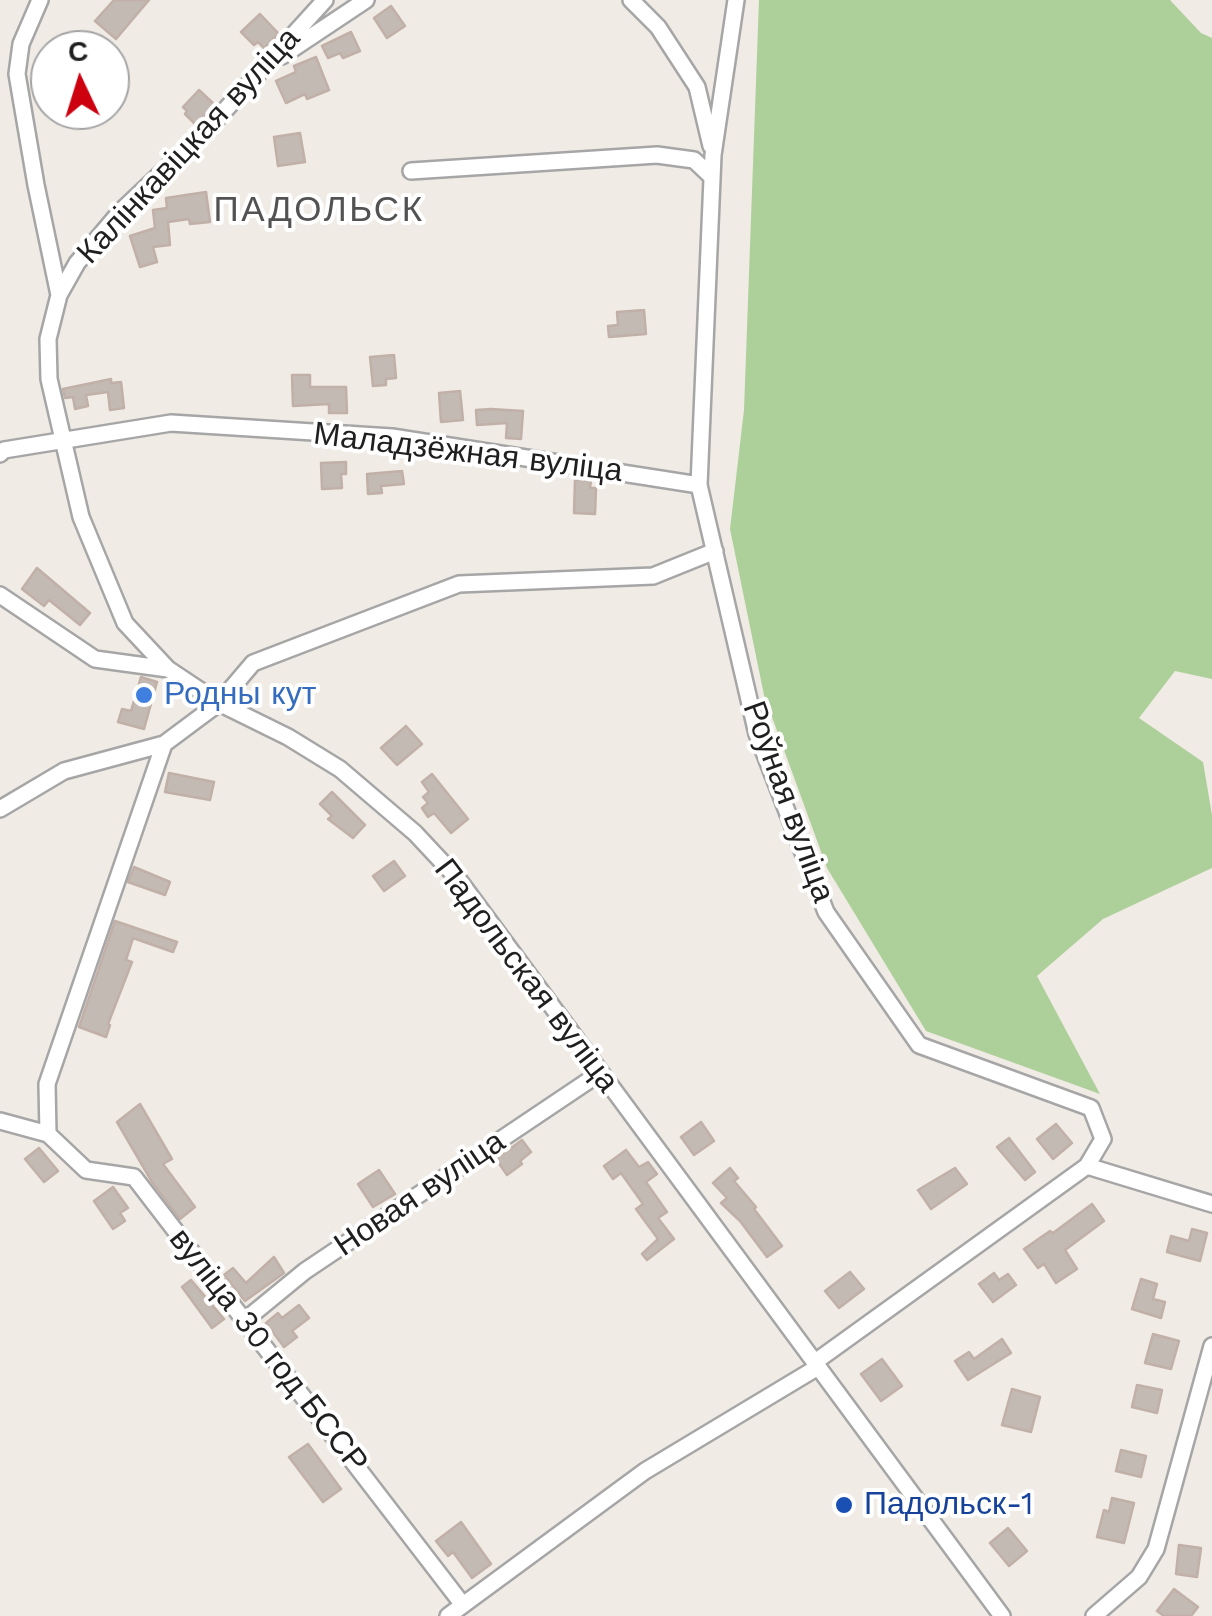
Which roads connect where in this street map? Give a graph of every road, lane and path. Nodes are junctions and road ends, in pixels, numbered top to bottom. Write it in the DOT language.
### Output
graph roads {
  1 [pos="40,0"];
  2 [pos="325,0"];
  3 [pos="366,0"];
  4 [pos="631,0"];
  5 [pos="736,0"];
  6 [pos="263,68"];
  7 [pos="713,155"];
  8 [pos="411,171"];
  9 [pos="712,177"];
  10 [pos="60,295"];
  11 [pos="62,442"];
  12 [pos="0,454"];
  13 [pos="699,484"];
  14 [pos="715,552"];
  15 [pos="0,595"];
  16 [pos="168,669"];
  17 [pos="218,702"];
  18 [pos="164,744"];
  19 [pos="0,809"];
  20 [pos="600,1073"];
  21 [pos="0,1121"];
  22 [pos="48,1134"];
  23 [pos="1087,1166"];
  24 [pos="1212,1204"];
  25 [pos="244,1321"];
  26 [pos="1212,1346"];
  27 [pos="816,1365"];
  28 [pos="463,1605"];
  29 [pos="448,1616"];
  30 [pos="1002,1616"];
  31 [pos="1094,1616"];
  1 -- 10 [label="street, Калінкавіцкая вуліца"];
  2 -- 6 [label="street, Калінкавіцкая вуліца"];
  3 -- 6 [label="street"];
  4 -- 7 [label="street"];
  5 -- 7 [label="street"];
  6 -- 10 [label="street, Калінкавіцкая вуліца"];
  7 -- 9 [label="street"];
  8 -- 9 [label="street"];
  9 -- 13 [label="street"];
  10 -- 11 [label="street, Калінкавіцкая вуліца"];
  11 -- 12 [label="street, Маладзёжная вуліца"];
  11 -- 13 [label="street, Маладзёжная вуліца"];
  11 -- 16 [label="street, Калінкавіцкая вуліца"];
  13 -- 14 [label="street"];
  14 -- 17 [label="street"];
  14 -- 23 [label="street, Роўная вуліца"];
  15 -- 16 [label="street, Падольская вуліца"];
  16 -- 17 [label="street, Падольская вуліца"];
  17 -- 18 [label="street"];
  17 -- 20 [label="street, Падольская вуліца"];
  18 -- 19 [label="street"];
  18 -- 22 [label="street"];
  20 -- 25 [label="street, Новая вуліца"];
  20 -- 27 [label="street, Падольская вуліца"];
  21 -- 22 [label="street, вуліца 30 год БССР"];
  22 -- 25 [label="street, вуліца 30 год БССР"];
  23 -- 24 [label="street"];
  23 -- 27 [label="street"];
  25 -- 28 [label="street, вуліца 30 год БССР"];
  26 -- 31 [label="street"];
  27 -- 28 [label="street"];
  27 -- 30 [label="street, Падольская вуліца"];
  28 -- 29 [label="street"];
}
